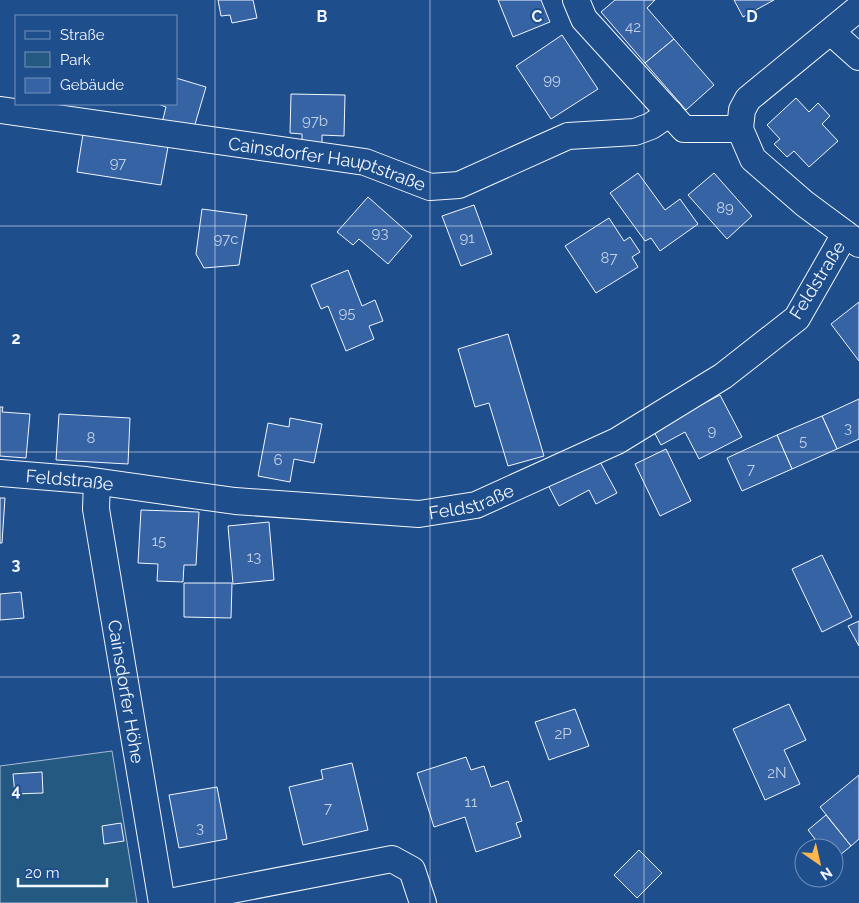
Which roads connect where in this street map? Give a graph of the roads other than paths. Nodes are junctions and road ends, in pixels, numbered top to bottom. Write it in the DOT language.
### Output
graph roads {
  1 [pos="576,0"];
  2 [pos="859,8"];
  3 [pos="831,32"];
  4 [pos="859,57"];
  5 [pos="1,110"];
  6 [pos="670,113"];
  7 [pos="740,128"];
  8 [pos="852,239"];
  9 [pos="0,473"];
  10 [pos="97,482"];
  11 [pos="163,903"];
  12 [pos="423,903"];
  1 -- 6 [label="street"];
  2 -- 3 [label="street"];
  3 -- 4 [label="street"];
  3 -- 7 [label="street"];
  5 -- 6 [label="street, Cainsdorfer Hauptstraße"];
  6 -- 7 [label="street"];
  7 -- 8 [label="street"];
  8 -- 10 [label="street, Feldstraße"];
  9 -- 10 [label="street, Feldstraße"];
  10 -- 11 [label="street, Cainsdorfer Höhe"];
  11 -- 12 [label="street, Cainsdorfer Höhe"];
}
